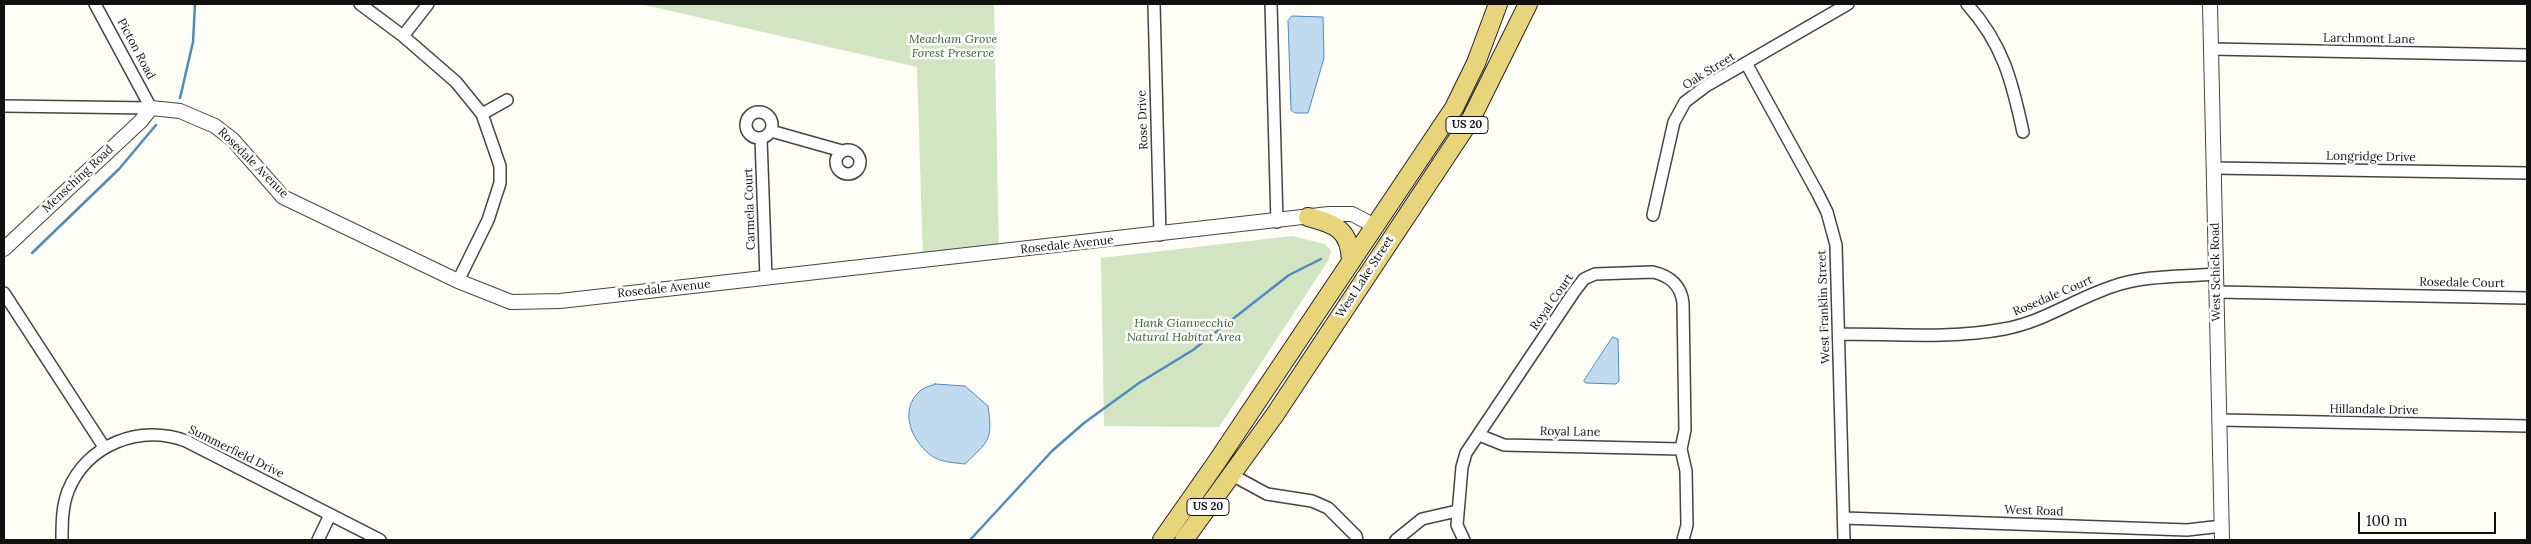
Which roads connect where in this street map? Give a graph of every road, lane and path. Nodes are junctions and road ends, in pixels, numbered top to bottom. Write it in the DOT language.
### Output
graph roads {
  1 [pos="95,4"];
  2 [pos="360,4"];
  3 [pos="428,4"];
  4 [pos="1154,4"];
  5 [pos="1272,4"];
  6 [pos="1498,4"];
  7 [pos="1528,4"];
  8 [pos="1848,4"];
  9 [pos="1967,4"];
  10 [pos="2210,4"];
  11 [pos="403,36"];
  12 [pos="2211,48"];
  13 [pos="2527,56"];
  14 [pos="1746,64"];
  15 [pos="507,100"];
  16 [pos="4,106"];
  17 [pos="152,108"];
  18 [pos="482,114"];
  19 [pos="771,131"];
  20 [pos="2023,132"];
  21 [pos="761,138"];
  22 [pos="842,152"];
  23 [pos="2214,168"];
  24 [pos="2527,174"];
  25 [pos="1653,214"];
  26 [pos="1308,217"];
  27 [pos="1276,222"];
  28 [pos="1375,226"];
  29 [pos="1160,235"];
  30 [pos="1392,236"];
  31 [pos="4,249"];
  32 [pos="1351,261"];
  33 [pos="2216,274"];
  34 [pos="766,278"];
  35 [pos="458,281"];
  36 [pos="2217,292"];
  37 [pos="4,293"];
  38 [pos="2527,298"];
  39 [pos="1840,334"];
  40 [pos="2220,420"];
  41 [pos="2527,426"];
  42 [pos="1479,435"];
  43 [pos="104,447"];
  44 [pos="1681,449"];
  45 [pos="1232,475"];
  46 [pos="1457,511"];
  47 [pos="330,515"];
  48 [pos="1844,518"];
  49 [pos="2222,533"];
  50 [pos="62,540"];
  51 [pos="318,540"];
  52 [pos="380,540"];
  53 [pos="1162,540"];
  54 [pos="1184,540"];
  55 [pos="1357,540"];
  56 [pos="1396,540"];
  57 [pos="1464,540"];
  58 [pos="1683,540"];
  59 [pos="1844,540"];
  1 -- 17 [label="street, Picton Road"];
  2 -- 11 [label="street"];
  3 -- 11 [label="street"];
  4 -- 29 [label="street, Rose Drive"];
  5 -- 27 [label="street"];
  6 -- 28 [label="main road, West Lake Street / US 20"];
  7 -- 30 [label="main road, West Lake Street / US 20"];
  8 -- 14 [label="street, Oak Street"];
  9 -- 20 [label="street"];
  10 -- 12 [label="street, West Schick Road"];
  11 -- 18 [label="street"];
  12 -- 13 [label="street, Larchmont Lane"];
  12 -- 23 [label="street, West Schick Road"];
  14 -- 25 [label="street, Oak Street"];
  14 -- 39 [label="street, West Franklin Street"];
  15 -- 18 [label="street"];
  16 -- 17 [label="street, Rosedale Avenue"];
  17 -- 31 [label="street, Mensching Road"];
  17 -- 35 [label="street, Rosedale Avenue"];
  18 -- 35 [label="street"];
  19 -- 21 [label="street"];
  19 -- 21 [label="street"];
  19 -- 22 [label="street"];
  21 -- 34 [label="street, Carmela Court"];
  23 -- 24 [label="street, Longridge Drive"];
  23 -- 33 [label="street, West Schick Road"];
  26 -- 27 [label="street, Rosedale Avenue"];
  26 -- 28 [label="street, Rosedale Avenue"];
  26 -- 32 [label="main road"];
  27 -- 29 [label="street, Rosedale Avenue"];
  28 -- 30 [label="main road"];
  28 -- 32 [label="main road, West Lake Street / US 20"];
  29 -- 34 [label="street, Rosedale Avenue"];
  30 -- 45 [label="main road, West Lake Street / US 20"];
  32 -- 53 [label="main road, West Lake Street / US 20"];
  33 -- 36 [label="street, West Schick Road"];
  33 -- 39 [label="street, Rosedale Court"];
  34 -- 35 [label="street, Rosedale Avenue"];
  36 -- 38 [label="street, Rosedale Court"];
  36 -- 40 [label="street, West Schick Road"];
  37 -- 43 [label="street"];
  39 -- 48 [label="street, West Franklin Street"];
  40 -- 41 [label="street, Hillandale Drive"];
  40 -- 49 [label="street, West Schick Road"];
  42 -- 44 [label="street, Royal Lane"];
  42 -- 44 [label="street, Royal Court"];
  42 -- 46 [label="street"];
  43 -- 47 [label="street, Summerfield Drive"];
  43 -- 50 [label="street"];
  44 -- 58 [label="street"];
  45 -- 54 [label="main road, West Lake Street / US 20"];
  45 -- 55 [label="street"];
  46 -- 56 [label="street"];
  46 -- 57 [label="street"];
  47 -- 51 [label="street"];
  47 -- 52 [label="street, Summerfield Drive"];
  48 -- 49 [label="street, West Road"];
  48 -- 59 [label="street, West Franklin Street"];
}
